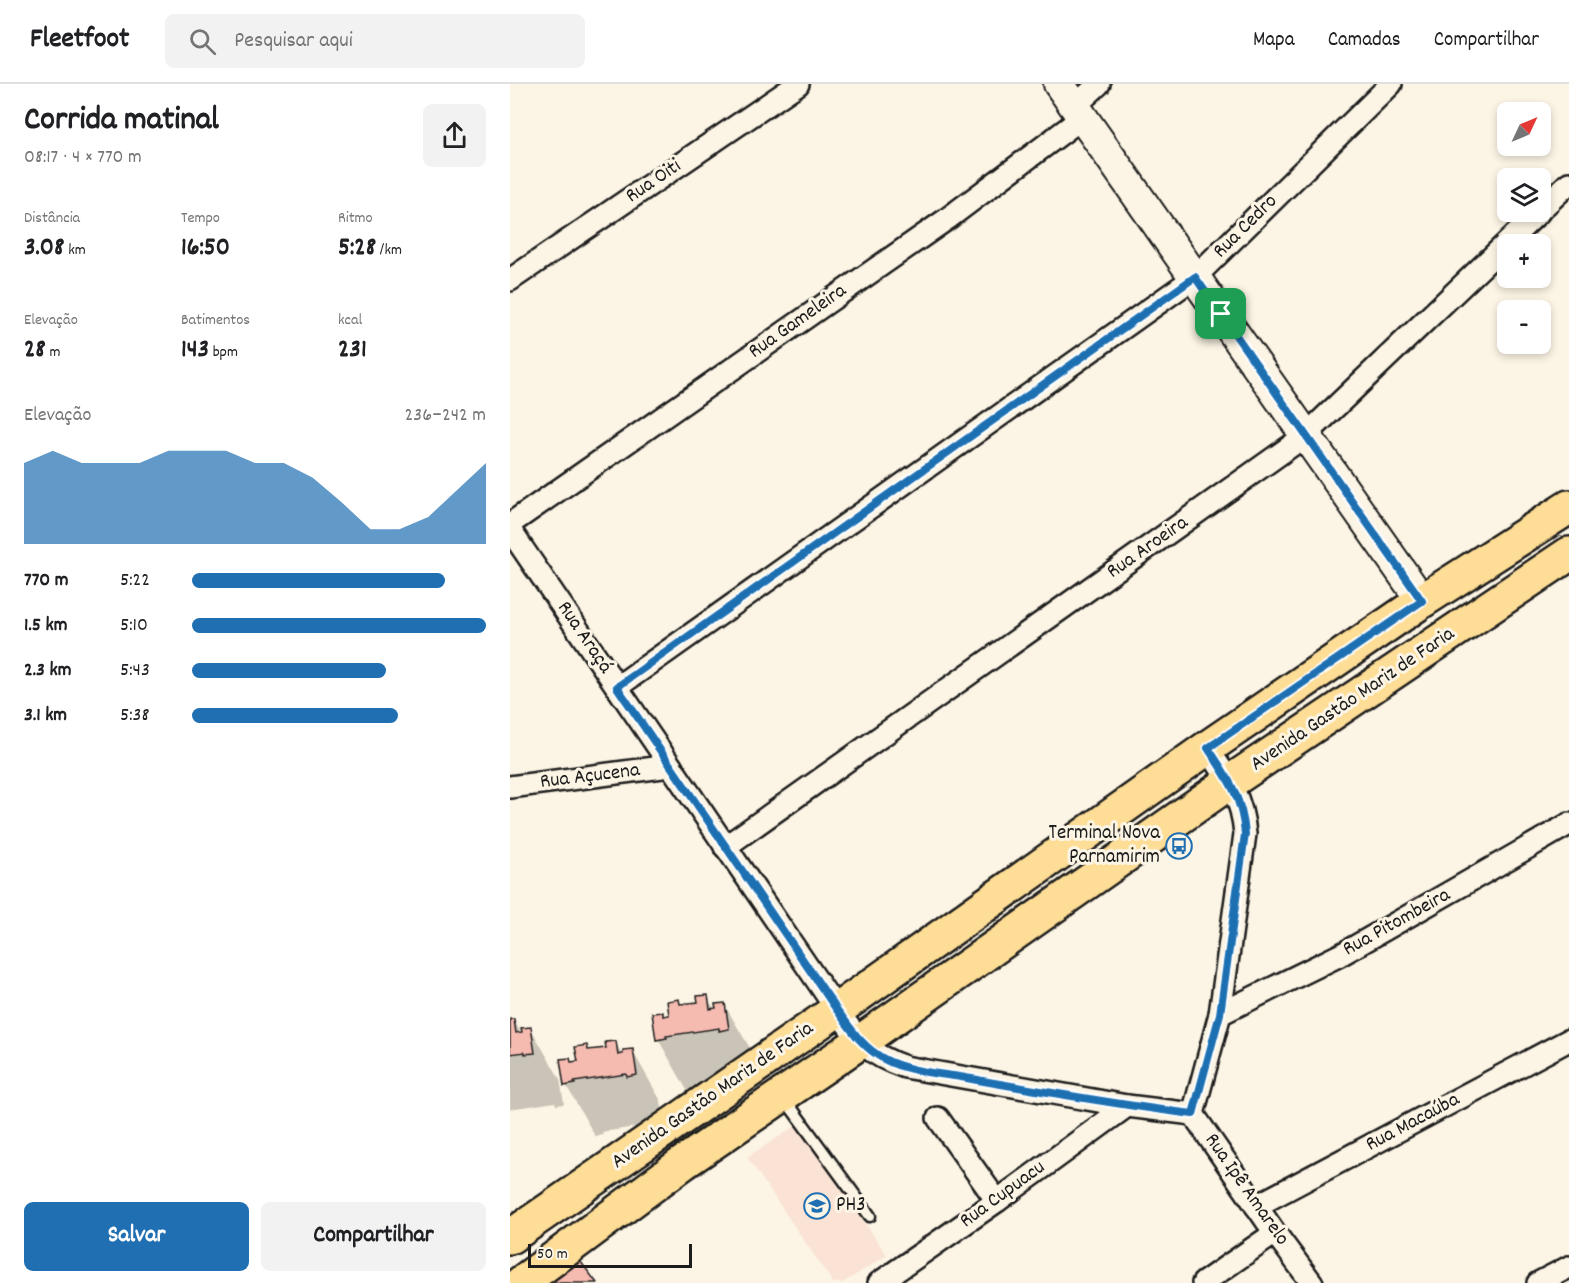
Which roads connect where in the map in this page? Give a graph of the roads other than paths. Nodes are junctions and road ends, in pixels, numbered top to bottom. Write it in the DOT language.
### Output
graph roads {
  1 [pos="798,84"];
  2 [pos="1099,84"];
  3 [pos="1391,84"];
  4 [pos="1072,102"];
  5 [pos="1569,183"];
  6 [pos="1551,200"];
  7 [pos="1529,222"];
  8 [pos="1195,277"];
  9 [pos="510,280"];
  10 [pos="1305,436"];
  11 [pos="1569,507"];
  12 [pos="510,524"];
  13 [pos="513,540"];
  14 [pos="1569,555"];
  15 [pos="1422,601"];
  16 [pos="617,687"];
  17 [pos="1208,748"];
  18 [pos="670,766"];
  19 [pos="1230,782"];
  20 [pos="510,787"];
  21 [pos="1569,824"];
  22 [pos="725,847"];
  23 [pos="837,1010"];
  24 [pos="1220,1014"];
  25 [pos="1569,1040"];
  26 [pos="860,1042"];
  27 [pos="783,1095"];
  28 [pos="1127,1106"];
  29 [pos="1193,1114"];
  30 [pos="938,1118"];
  31 [pos="997,1200"];
  32 [pos="1257,1206"];
  33 [pos="870,1216"];
  34 [pos="1275,1233"];
  35 [pos="510,1237"];
  36 [pos="1569,1267"];
  37 [pos="521,1283"];
  38 [pos="879,1283"];
  39 [pos="1203,1283"];
  40 [pos="1312,1283"];
  41 [pos="1538,1283"];
  1 -- 9 [label="street, Rua Oiti"];
  2 -- 4 [label="street, Rua Gameleira"];
  3 -- 8 [label="street, Rua Cedro"];
  4 -- 8 [label="main road"];
  4 -- 12 [label="street, Rua Gameleira"];
  5 -- 6 [label="street, Rua Aroeira"];
  7 -- 10 [label="street, Rua Aroeira"];
  8 -- 10 [label="main road"];
  8 -- 16 [label="street, Rua Cedro"];
  10 -- 15 [label="main road"];
  10 -- 22 [label="street, Rua Aroeira"];
  11 -- 15 [label="main road, Avenida Gastão Mariz de Faria"];
  13 -- 16 [label="street, Rua Araçá"];
  14 -- 19 [label="main road, Avenida Gastão Mariz de Faria"];
  15 -- 17 [label="main road, Avenida Gastão Mariz de Faria"];
  16 -- 18 [label="street, Rua Araçá"];
  17 -- 19 [label="street, Rua Ipê Amarelo"];
  17 -- 23 [label="main road, Avenida Gastão Mariz de Faria"];
  18 -- 20 [label="street, Rua Açucena"];
  18 -- 22 [label="street, Rua Araçá"];
  19 -- 24 [label="street, Rua Ipê Amarelo"];
  19 -- 26 [label="main road, Avenida Gastão Mariz de Faria"];
  21 -- 24 [label="street, Rua Pitombeira"];
  22 -- 23 [label="street, Rua Araçá"];
  23 -- 26 [label="street, Rua Araçá"];
  23 -- 35 [label="main road, Avenida Gastão Mariz de Faria"];
  24 -- 29 [label="street, Rua Ipê Amarelo"];
  25 -- 32 [label="street, Rua Macaúba"];
  26 -- 27 [label="main road, Avenida Gastão Mariz de Faria"];
  26 -- 28 [label="street, Rua Araçá"];
  27 -- 33 [label="lane"];
  27 -- 37 [label="main road, Avenida Gastão Mariz de Faria"];
  28 -- 29 [label="street, Rua Araçá"];
  28 -- 31 [label="street, Rua Cupuacu"];
  29 -- 32 [label="street, Rua Ipê Amarelo"];
  30 -- 31 [label="street"];
  31 -- 38 [label="street, Rua Cupuacu"];
  32 -- 34 [label="street, Rua Ipê Amarelo"];
  34 -- 39 [label="street"];
  34 -- 40 [label="street, Rua Ipê Amarelo"];
  36 -- 41 [label="street"];
}
